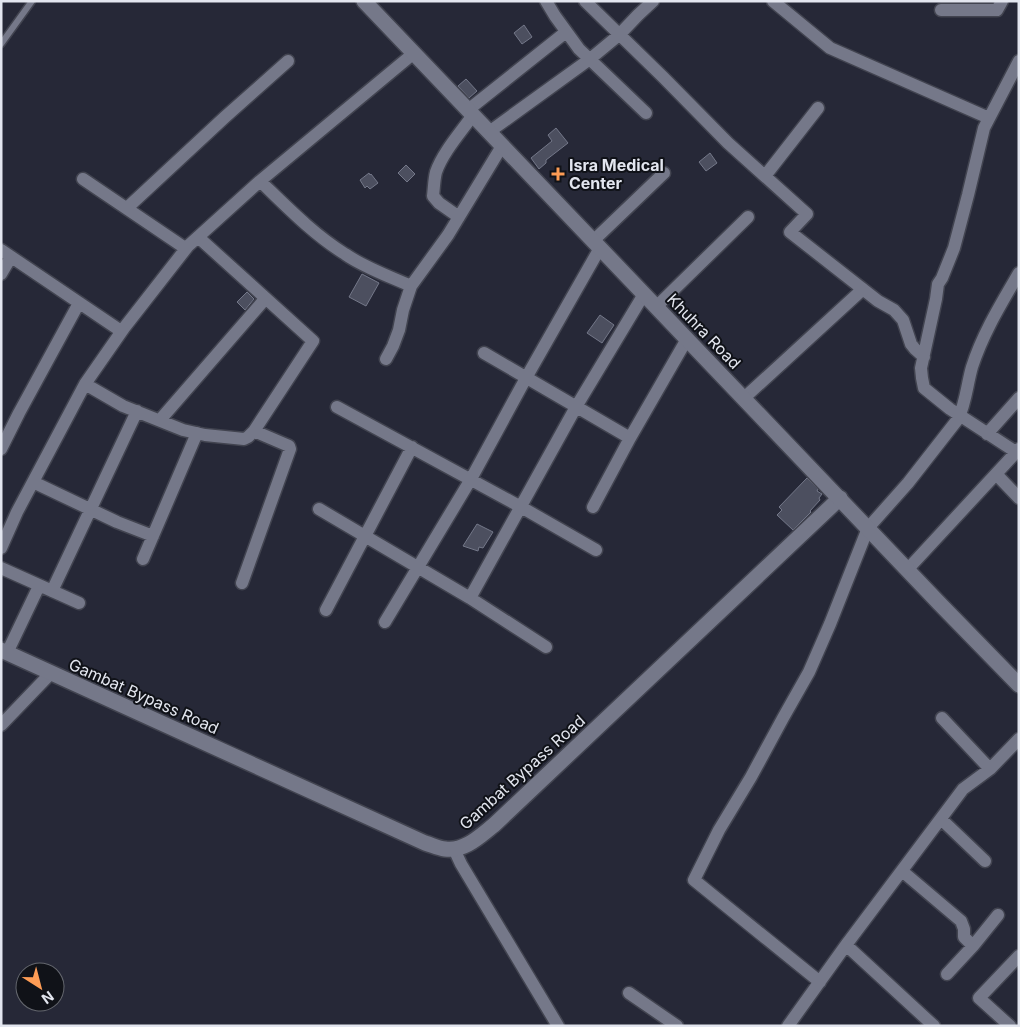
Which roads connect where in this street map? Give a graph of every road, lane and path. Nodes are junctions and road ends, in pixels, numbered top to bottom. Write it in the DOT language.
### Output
graph roads {
  1 [pos="32,1"];
  2 [pos="364,1"];
  3 [pos="546,1"];
  4 [pos="585,1"];
  5 [pos="654,1"];
  6 [pos="773,1"];
  7 [pos="946,1"];
  8 [pos="1002,1"];
  9 [pos="566,32"];
  10 [pos="619,35"];
  11 [pos="1,44"];
  12 [pos="414,53"];
  13 [pos="590,58"];
  14 [pos="288,61"];
  15 [pos="1019,61"];
  16 [pos="1015,78"];
  17 [pos="818,108"];
  18 [pos="471,113"];
  19 [pos="646,113"];
  20 [pos="989,118"];
  21 [pos="489,132"];
  22 [pos="502,146"];
  23 [pos="664,173"];
  24 [pos="765,176"];
  25 [pos="83,178"];
  26 [pos="260,181"];
  27 [pos="127,208"];
  28 [pos="459,217"];
  29 [pos="748,217"];
  30 [pos="198,237"];
  31 [pos="596,244"];
  32 [pos="186,248"];
  33 [pos="6,253"];
  34 [pos="1019,273"];
  35 [pos="1,274"];
  36 [pos="411,286"];
  37 [pos="863,289"];
  38 [pos="644,294"];
  39 [pos="265,299"];
  40 [pos="79,303"];
  41 [pos="656,307"];
  42 [pos="122,331"];
  43 [pos="687,339"];
  44 [pos="484,354"];
  45 [pos="924,357"];
  46 [pos="386,359"];
  47 [pos="526,378"];
  48 [pos="85,384"];
  49 [pos="744,398"];
  50 [pos="1019,398"];
  51 [pos="337,407"];
  52 [pos="576,407"];
  53 [pos="137,411"];
  54 [pos="960,416"];
  55 [pos="160,420"];
  56 [pos="254,431"];
  57 [pos="197,433"];
  58 [pos="988,434"];
  59 [pos="630,438"];
  60 [pos="412,447"];
  61 [pos="1,449"];
  62 [pos="1017,450"];
  63 [pos="996,474"];
  64 [pos="471,479"];
  65 [pos="33,482"];
  66 [pos="840,498"];
  67 [pos="1019,498"];
  68 [pos="521,507"];
  69 [pos="593,507"];
  70 [pos="319,509"];
  71 [pos="92,510"];
  72 [pos="868,528"];
  73 [pos="153,536"];
  74 [pos="365,536"];
  75 [pos="1,548"];
  76 [pos="596,550"];
  77 [pos="143,559"];
  78 [pos="417,567"];
  79 [pos="1,568"];
  80 [pos="908,570"];
  81 [pos="242,583"];
  82 [pos="39,586"];
  83 [pos="52,591"];
  84 [pos="470,598"];
  85 [pos="80,603"];
  86 [pos="326,610"];
  87 [pos="385,622"];
  88 [pos="546,646"];
  89 [pos="4,652"];
  90 [pos="51,673"];
  91 [pos="1019,685"];
  92 [pos="942,718"];
  93 [pos="1,726"];
  94 [pos="1019,739"];
  95 [pos="990,769"];
  96 [pos="941,819"];
  97 [pos="454,849"];
  98 [pos="985,861"];
  99 [pos="902,871"];
  100 [pos="998,915"];
  101 [pos="846,946"];
  102 [pos="973,946"];
  103 [pos="1019,956"];
  104 [pos="947,974"];
  105 [pos="820,982"];
  106 [pos="629,993"];
  107 [pos="558,1026"];
  108 [pos="677,1026"];
  109 [pos="788,1026"];
  110 [pos="934,1026"];
  111 [pos="1010,1026"];
  1 -- 11 [label="lane"];
  2 -- 12 [label="street, Khuhra Road"];
  3 -- 9 [label="street"];
  4 -- 10 [label="street"];
  5 -- 10 [label="street"];
  6 -- 20 [label="street"];
  7 -- 8 [label="street"];
  9 -- 13 [label="street"];
  9 -- 18 [label="street"];
  10 -- 13 [label="street"];
  10 -- 24 [label="street"];
  12 -- 18 [label="street, Khuhra Road"];
  12 -- 26 [label="street"];
  13 -- 19 [label="street"];
  13 -- 21 [label="street"];
  14 -- 27 [label="street"];
  15 -- 16 [label="street"];
  16 -- 20 [label="street"];
  17 -- 24 [label="street"];
  18 -- 21 [label="street, Khuhra Road"];
  18 -- 28 [label="street"];
  20 -- 45 [label="street"];
  21 -- 22 [label="street, Khuhra Road"];
  22 -- 28 [label="street"];
  22 -- 31 [label="street, Khuhra Road"];
  23 -- 31 [label="street"];
  24 -- 37 [label="street"];
  25 -- 27 [label="street"];
  26 -- 30 [label="street"];
  26 -- 36 [label="street"];
  27 -- 32 [label="street"];
  28 -- 36 [label="street"];
  29 -- 41 [label="street"];
  30 -- 32 [label="street"];
  30 -- 39 [label="street"];
  31 -- 38 [label="street, Khuhra Road"];
  31 -- 47 [label="street"];
  32 -- 42 [label="street"];
  33 -- 35 [label="street"];
  33 -- 40 [label="street"];
  34 -- 54 [label="street"];
  36 -- 46 [label="street"];
  37 -- 45 [label="street"];
  37 -- 49 [label="street"];
  38 -- 41 [label="street, Khuhra Road"];
  38 -- 52 [label="street"];
  39 -- 55 [label="street"];
  39 -- 56 [label="street"];
  40 -- 42 [label="street"];
  40 -- 61 [label="street"];
  41 -- 43 [label="street, Khuhra Road"];
  42 -- 48 [label="street"];
  43 -- 49 [label="street, Khuhra Road"];
  43 -- 59 [label="street"];
  44 -- 47 [label="street"];
  45 -- 54 [label="street"];
  47 -- 52 [label="street"];
  47 -- 64 [label="street"];
  48 -- 53 [label="street"];
  48 -- 65 [label="street"];
  49 -- 66 [label="street, Khuhra Road"];
  50 -- 58 [label="street"];
  51 -- 60 [label="street"];
  52 -- 59 [label="street"];
  52 -- 68 [label="street"];
  53 -- 55 [label="street"];
  53 -- 71 [label="street"];
  54 -- 58 [label="street"];
  54 -- 72 [label="street"];
  55 -- 57 [label="street"];
  56 -- 57 [label="street"];
  56 -- 81 [label="street"];
  57 -- 73 [label="street"];
  58 -- 62 [label="street"];
  59 -- 69 [label="street"];
  60 -- 64 [label="street"];
  60 -- 74 [label="street"];
  62 -- 63 [label="street"];
  63 -- 67 [label="street"];
  63 -- 80 [label="street"];
  64 -- 68 [label="street"];
  64 -- 78 [label="street"];
  65 -- 71 [label="street"];
  65 -- 75 [label="street"];
  66 -- 72 [label="street, Khuhra Road"];
  66 -- 97 [label="street, Gambat Bypass Road"];
  68 -- 76 [label="street"];
  68 -- 84 [label="street"];
  70 -- 74 [label="street"];
  71 -- 73 [label="street"];
  71 -- 83 [label="street"];
  72 -- 80 [label="street, Khuhra Road"];
  72 -- 105 [label="street"];
  73 -- 77 [label="street"];
  74 -- 78 [label="street"];
  74 -- 86 [label="street"];
  78 -- 84 [label="street"];
  78 -- 87 [label="street"];
  79 -- 82 [label="street"];
  80 -- 91 [label="street, Khuhra Road"];
  82 -- 83 [label="street"];
  82 -- 89 [label="street"];
  83 -- 85 [label="street"];
  84 -- 88 [label="street"];
  89 -- 90 [label="street, Gambat Bypass Road"];
  90 -- 93 [label="street"];
  90 -- 97 [label="street, Gambat Bypass Road"];
  92 -- 95 [label="street"];
  94 -- 95 [label="street"];
  95 -- 96 [label="street"];
  96 -- 98 [label="street"];
  96 -- 99 [label="street"];
  97 -- 107 [label="street"];
  99 -- 101 [label="street"];
  99 -- 102 [label="street"];
  100 -- 102 [label="street"];
  101 -- 105 [label="street"];
  101 -- 110 [label="street"];
  102 -- 104 [label="street"];
  103 -- 111 [label="street"];
  105 -- 109 [label="street"];
  106 -- 108 [label="street"];
}
